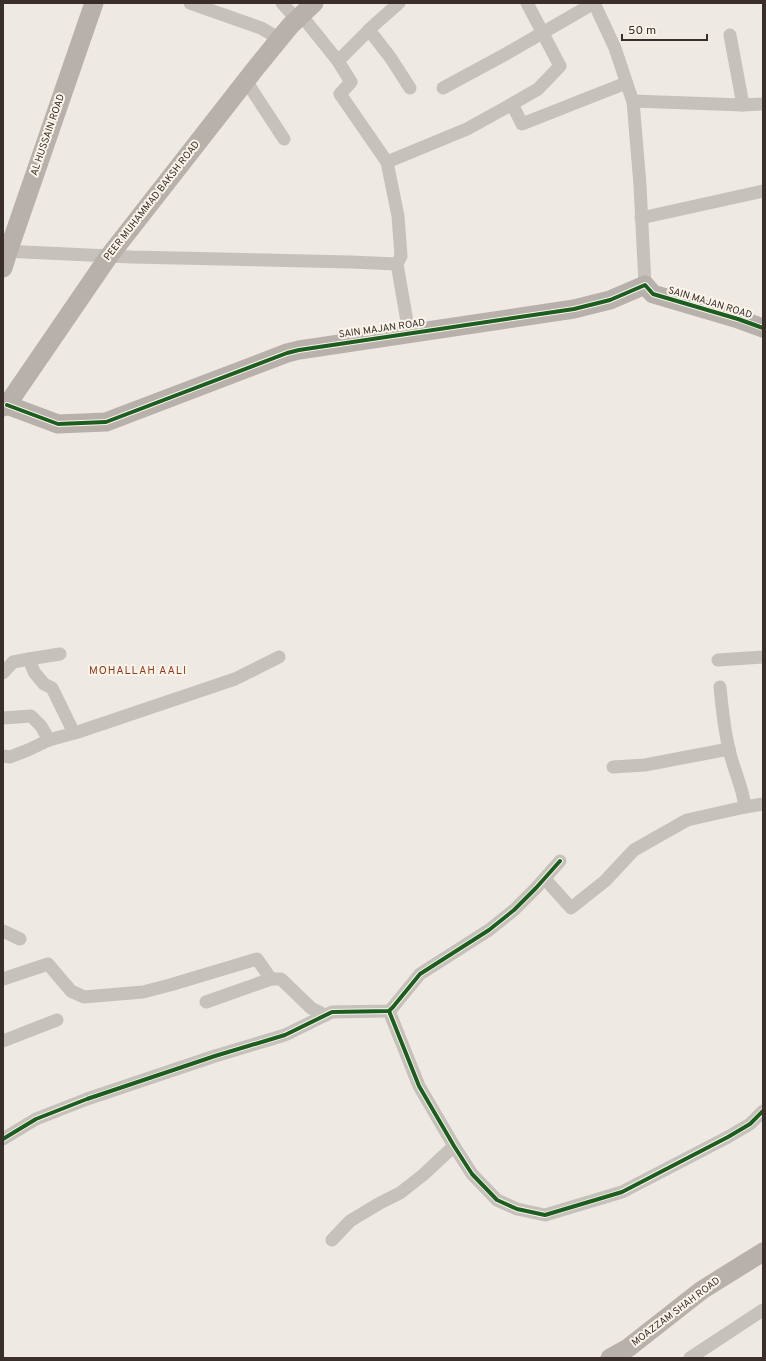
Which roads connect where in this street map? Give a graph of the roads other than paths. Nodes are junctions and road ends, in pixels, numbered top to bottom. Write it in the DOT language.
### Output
graph roads {
  1 [pos="94,3"];
  2 [pos="190,3"];
  3 [pos="282,3"];
  4 [pos="399,3"];
  5 [pos="527,3"];
  6 [pos="594,3"];
  7 [pos="304,13"];
  8 [pos="369,30"];
  9 [pos="542,33"];
  10 [pos="730,34"];
  11 [pos="280,39"];
  12 [pos="338,61"];
  13 [pos="246,81"];
  14 [pos="626,83"];
  15 [pos="410,88"];
  16 [pos="443,88"];
  17 [pos="633,101"];
  18 [pos="512,104"];
  19 [pos="763,104"];
  20 [pos="743,105"];
  21 [pos="284,139"];
  22 [pos="387,162"];
  23 [pos="763,191"];
  24 [pos="641,218"];
  25 [pos="109,256"];
  26 [pos="4,257"];
  27 [pos="397,264"];
  28 [pos="645,285"];
  29 [pos="763,328"];
  30 [pos="409,333"];
  31 [pos="5,406"];
  32 [pos="60,654"];
  33 [pos="279,657"];
  34 [pos="763,657"];
  35 [pos="29,659"];
  36 [pos="718,660"];
  37 [pos="3,673"];
  38 [pos="720,687"];
  39 [pos="3,718"];
  40 [pos="74,733"];
  41 [pos="49,740"];
  42 [pos="729,749"];
  43 [pos="3,756"];
  44 [pos="613,767"];
  45 [pos="763,804"];
  46 [pos="745,807"];
  47 [pos="560,861"];
  48 [pos="545,879"];
  49 [pos="3,931"];
  50 [pos="20,939"];
  51 [pos="3,979"];
  52 [pos="271,979"];
  53 [pos="206,1002"];
  54 [pos="389,1011"];
  55 [pos="325,1015"];
  56 [pos="57,1020"];
  57 [pos="3,1041"];
  58 [pos="763,1111"];
  59 [pos="3,1139"];
  60 [pos="454,1146"];
  61 [pos="332,1240"];
  62 [pos="763,1252"];
  63 [pos="763,1310"];
  64 [pos="610,1358"];
  65 [pos="690,1358"];
  1 -- 26 [label="street, AL HUSSAIN ROAD"];
  2 -- 11 [label="street"];
  3 -- 7 [label="street"];
  4 -- 8 [label="street"];
  5 -- 9 [label="street"];
  6 -- 9 [label="street"];
  6 -- 14 [label="street"];
  7 -- 11 [label="street, PEER MUHAMMAD BAKSH ROAD"];
  7 -- 12 [label="street"];
  8 -- 12 [label="street"];
  8 -- 15 [label="street"];
  9 -- 16 [label="street"];
  9 -- 18 [label="street"];
  10 -- 20 [label="street"];
  11 -- 13 [label="street, PEER MUHAMMAD BAKSH ROAD"];
  12 -- 22 [label="street"];
  13 -- 21 [label="street"];
  13 -- 25 [label="street, PEER MUHAMMAD BAKSH ROAD"];
  14 -- 17 [label="street"];
  14 -- 18 [label="street"];
  17 -- 20 [label="street"];
  17 -- 24 [label="street"];
  18 -- 22 [label="street"];
  19 -- 20 [label="street"];
  22 -- 27 [label="street"];
  23 -- 24 [label="street"];
  24 -- 28 [label="street"];
  25 -- 26 [label="street"];
  25 -- 27 [label="street"];
  25 -- 31 [label="street, PEER MUHAMMAD BAKSH ROAD"];
  27 -- 30 [label="street"];
  28 -- 29 [label="street, SAIN MAJAN ROAD"];
  28 -- 30 [label="street, SAIN MAJAN ROAD"];
  30 -- 31 [label="street, SAIN MAJAN ROAD"];
  32 -- 35 [label="street"];
  33 -- 40 [label="street"];
  34 -- 36 [label="street"];
  35 -- 37 [label="street"];
  35 -- 40 [label="street"];
  38 -- 42 [label="street"];
  39 -- 41 [label="street"];
  40 -- 41 [label="street"];
  41 -- 43 [label="street"];
  42 -- 44 [label="street"];
  42 -- 46 [label="street"];
  45 -- 46 [label="street"];
  46 -- 48 [label="street"];
  47 -- 48 [label="street"];
  48 -- 54 [label="street"];
  49 -- 50 [label="street"];
  51 -- 52 [label="street"];
  52 -- 53 [label="street"];
  52 -- 55 [label="street"];
  54 -- 55 [label="street"];
  54 -- 60 [label="street"];
  55 -- 59 [label="street"];
  56 -- 57 [label="street"];
  58 -- 60 [label="street"];
  60 -- 61 [label="street"];
  62 -- 64 [label="street, MOAZZAM SHAH ROAD"];
  63 -- 65 [label="street"];
}
